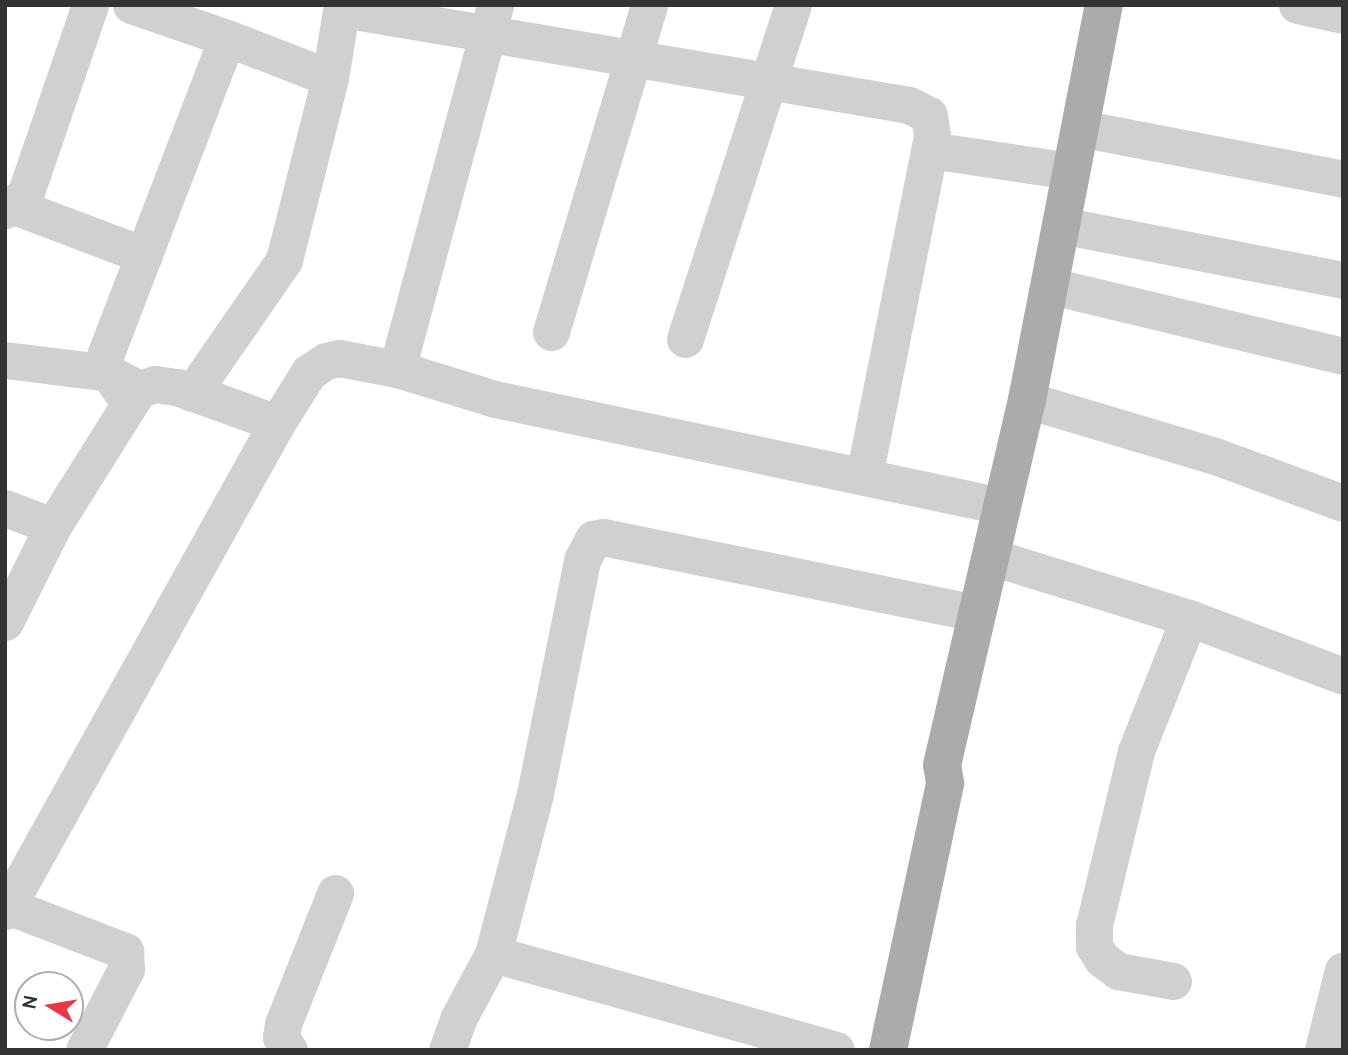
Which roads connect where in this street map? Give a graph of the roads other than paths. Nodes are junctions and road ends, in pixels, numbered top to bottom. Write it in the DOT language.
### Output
graph roads {
  1 [pos="90,5"];
  2 [pos="131,5"];
  3 [pos="649,5"];
  4 [pos="793,5"];
  5 [pos="1104,5"];
  6 [pos="1126,5"];
  7 [pos="1297,5"];
  8 [pos="342,7"];
  9 [pos="1343,15"];
  10 [pos="491,20"];
  11 [pos="227,38"];
  12 [pos="634,60"];
  13 [pos="330,78"];
  14 [pos="769,81"];
  15 [pos="1100,132"];
  16 [pos="929,150"];
  17 [pos="1070,171"];
  18 [pos="1343,179"];
  19 [pos="10,208"];
  20 [pos="1070,227"];
  21 [pos="144,255"];
  22 [pos="1343,280"];
  23 [pos="1060,298"];
  24 [pos="551,332"];
  25 [pos="685,339"];
  26 [pos="1343,356"];
  27 [pos="5,360"];
  28 [pos="397,369"];
  29 [pos="125,388"];
  30 [pos="192,393"];
  31 [pos="1036,403"];
  32 [pos="278,424"];
  33 [pos="864,476"];
  34 [pos="1343,503"];
  35 [pos="1002,506"];
  36 [pos="5,508"];
  37 [pos="53,526"];
  38 [pos="1008,562"];
  39 [pos="975,613"];
  40 [pos="1189,618"];
  41 [pos="5,622"];
  42 [pos="1343,676"];
  43 [pos="945,783"];
  44 [pos="335,893"];
  45 [pos="6,907"];
  46 [pos="493,954"];
  47 [pos="1343,970"];
  48 [pos="1173,981"];
  49 [pos="286,1049"];
  50 [pos="84,1050"];
  51 [pos="447,1050"];
  52 [pos="836,1050"];
  53 [pos="888,1050"];
  54 [pos="1323,1050"];
  1 -- 19 [label="street"];
  2 -- 11 [label="street"];
  3 -- 12 [label="street"];
  4 -- 14 [label="street"];
  5 -- 17 [label="main road"];
  6 -- 15 [label="main road"];
  7 -- 9 [label="street"];
  8 -- 10 [label="street"];
  8 -- 13 [label="street"];
  10 -- 12 [label="street"];
  10 -- 28 [label="street"];
  11 -- 13 [label="street"];
  11 -- 21 [label="street"];
  12 -- 14 [label="street"];
  12 -- 24 [label="street"];
  13 -- 30 [label="street"];
  14 -- 16 [label="street"];
  14 -- 25 [label="street"];
  15 -- 18 [label="street"];
  15 -- 20 [label="main road"];
  16 -- 17 [label="street"];
  16 -- 33 [label="street"];
  17 -- 20 [label="main road"];
  19 -- 21 [label="street"];
  20 -- 22 [label="street"];
  20 -- 23 [label="main road"];
  21 -- 29 [label="street"];
  23 -- 26 [label="street"];
  23 -- 31 [label="main road"];
  27 -- 29 [label="street"];
  28 -- 32 [label="street"];
  28 -- 33 [label="street"];
  29 -- 30 [label="street"];
  29 -- 37 [label="street"];
  30 -- 32 [label="street"];
  31 -- 34 [label="street"];
  31 -- 35 [label="main road"];
  31 -- 38 [label="main road"];
  32 -- 45 [label="street"];
  33 -- 35 [label="street"];
  35 -- 39 [label="main road"];
  36 -- 37 [label="street"];
  37 -- 41 [label="street"];
  38 -- 40 [label="street"];
  38 -- 43 [label="main road"];
  39 -- 43 [label="main road"];
  39 -- 46 [label="street"];
  40 -- 42 [label="street"];
  40 -- 48 [label="street"];
  43 -- 53 [label="main road"];
  44 -- 49 [label="street"];
  45 -- 50 [label="street"];
  46 -- 51 [label="street"];
  46 -- 52 [label="street"];
  47 -- 54 [label="street"];
}
